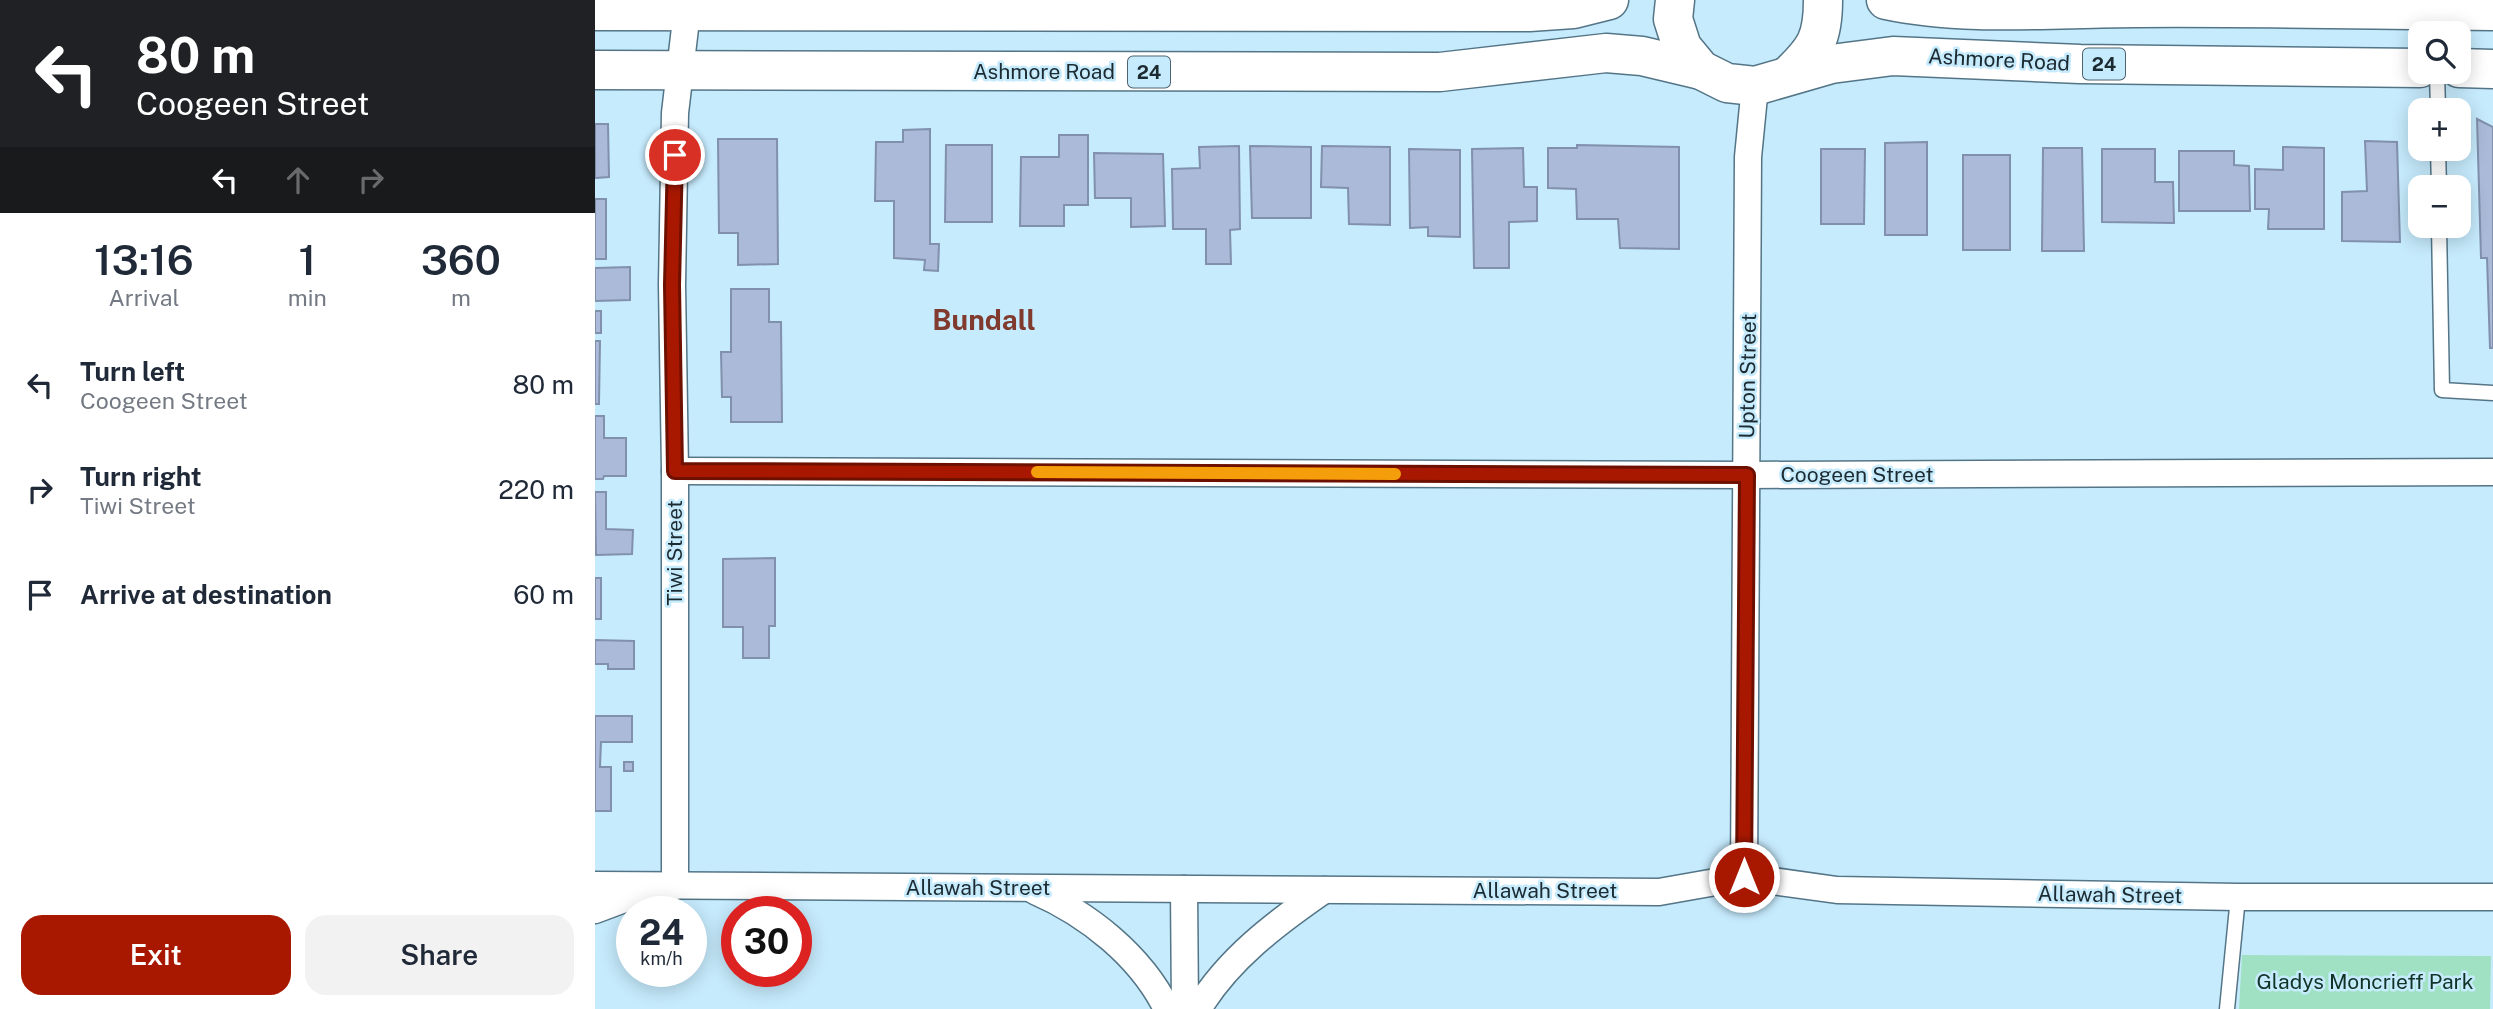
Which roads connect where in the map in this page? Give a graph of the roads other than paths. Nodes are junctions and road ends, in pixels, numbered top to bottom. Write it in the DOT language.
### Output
graph roads {
  1 [pos="1609,0"];
  2 [pos="1675,0"];
  3 [pos="1823,0"];
  4 [pos="1886,0"];
  5 [pos="686,4"];
  6 [pos="595,11"];
  7 [pos="2493,11"];
  8 [pos="2408,68"];
  9 [pos="2471,68"];
  10 [pos="2493,69"];
  11 [pos="595,70"];
  12 [pos="1701,70"];
  13 [pos="680,71"];
  14 [pos="1772,80"];
  15 [pos="2439,238"];
  16 [pos="2493,393"];
  17 [pos="675,471"];
  18 [pos="2493,472"];
  19 [pos="1747,475"];
  20 [pos="1744,877"];
  21 [pos="595,885"];
  22 [pos="666,886"];
  23 [pos="1030,888"];
  24 [pos="1184,889"];
  25 [pos="1324,890"];
  26 [pos="2238,897"];
  27 [pos="2493,897"];
  28 [pos="595,910"];
  29 [pos="1167,1009"];
  30 [pos="1185,1009"];
  31 [pos="1198,1009"];
  32 [pos="2227,1009"];
  1 -- 5 [label="main road"];
  2 -- 12 [label="main road"];
  3 -- 14 [label="main road"];
  4 -- 7 [label="main road"];
  5 -- 6 [label="main road"];
  5 -- 13 [label="street, Tiwi Street"];
  8 -- 14 [label="main road, Ashmore Road / 24"];
  9 -- 10 [label="main road"];
  11 -- 13 [label="main road, Ashmore Road / 24"];
  12 -- 13 [label="main road, Ashmore Road / 24"];
  12 -- 14 [label="main road, 24"];
  13 -- 17 [label="street, Tiwi Street"];
  14 -- 19 [label="street, Upton Street"];
  15 -- 16 [label="lane"];
  17 -- 19 [label="street, Coogeen Street"];
  17 -- 22 [label="street, Tiwi Street"];
  18 -- 19 [label="street, Coogeen Street"];
  19 -- 20 [label="street, Upton Street"];
  20 -- 25 [label="street, Allawah Street"];
  20 -- 26 [label="street, Allawah Street"];
  21 -- 22 [label="street, Allawah Street"];
  22 -- 23 [label="street, Allawah Street"];
  22 -- 28 [label="street"];
  23 -- 24 [label="street, Allawah Street"];
  23 -- 29 [label="street"];
  24 -- 25 [label="street, Allawah Street"];
  24 -- 30 [label="street"];
  25 -- 31 [label="street"];
  26 -- 27 [label="street, Allawah Street"];
  26 -- 32 [label="lane"];
}
